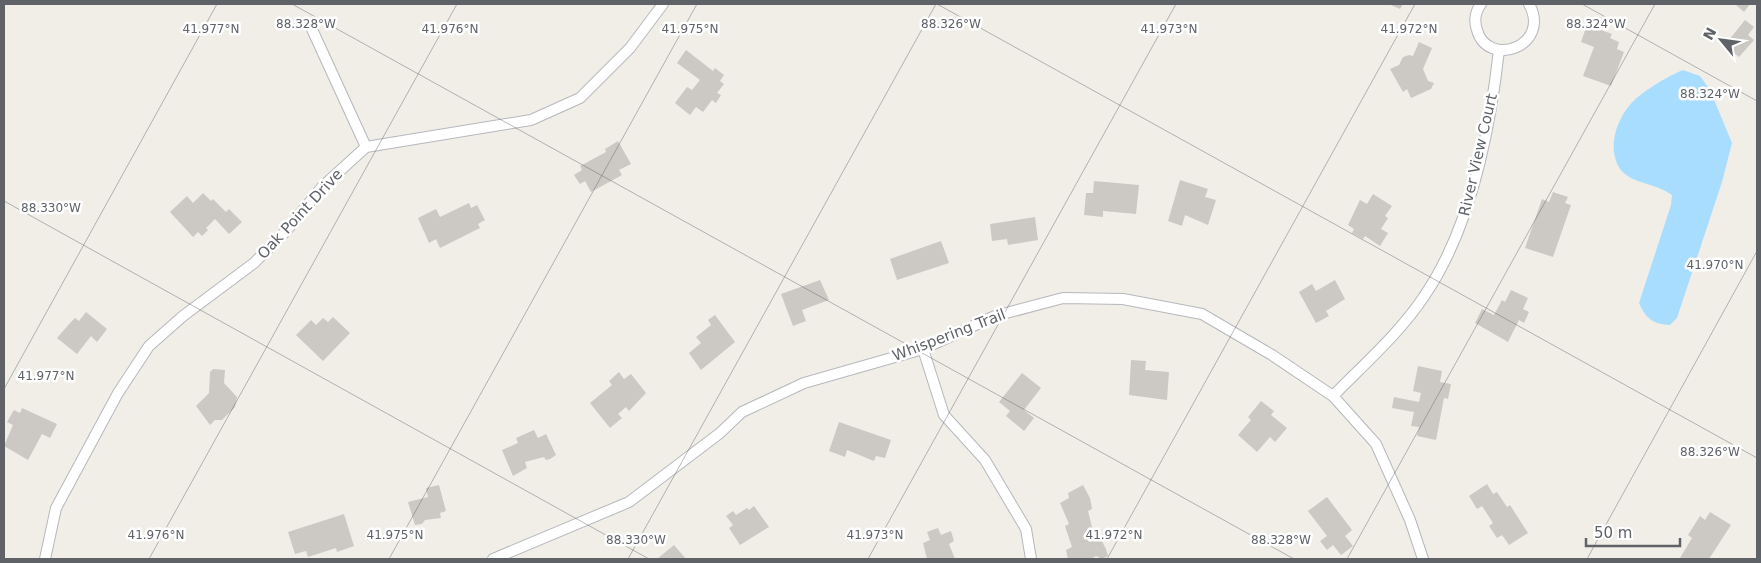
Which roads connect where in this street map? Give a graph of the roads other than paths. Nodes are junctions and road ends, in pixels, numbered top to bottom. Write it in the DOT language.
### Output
graph roads {
  1 [pos="662,4"];
  2 [pos="1481,4"];
  3 [pos="1529,4"];
  4 [pos="312,27"];
  5 [pos="1500,50"];
  6 [pos="366,147"];
  7 [pos="923,349"];
  8 [pos="1333,396"];
  9 [pos="45,559"];
  10 [pos="493,559"];
  11 [pos="1032,559"];
  12 [pos="1423,559"];
  1 -- 6 [label="street"];
  2 -- 5 [label="street"];
  3 -- 5 [label="street"];
  4 -- 6 [label="street"];
  5 -- 8 [label="street, River View Court"];
  6 -- 9 [label="street, Oak Point Drive"];
  7 -- 8 [label="street, Whispering Trail"];
  7 -- 10 [label="street, Whispering Trail"];
  7 -- 11 [label="street"];
  8 -- 12 [label="street, Whispering Trail"];
}
